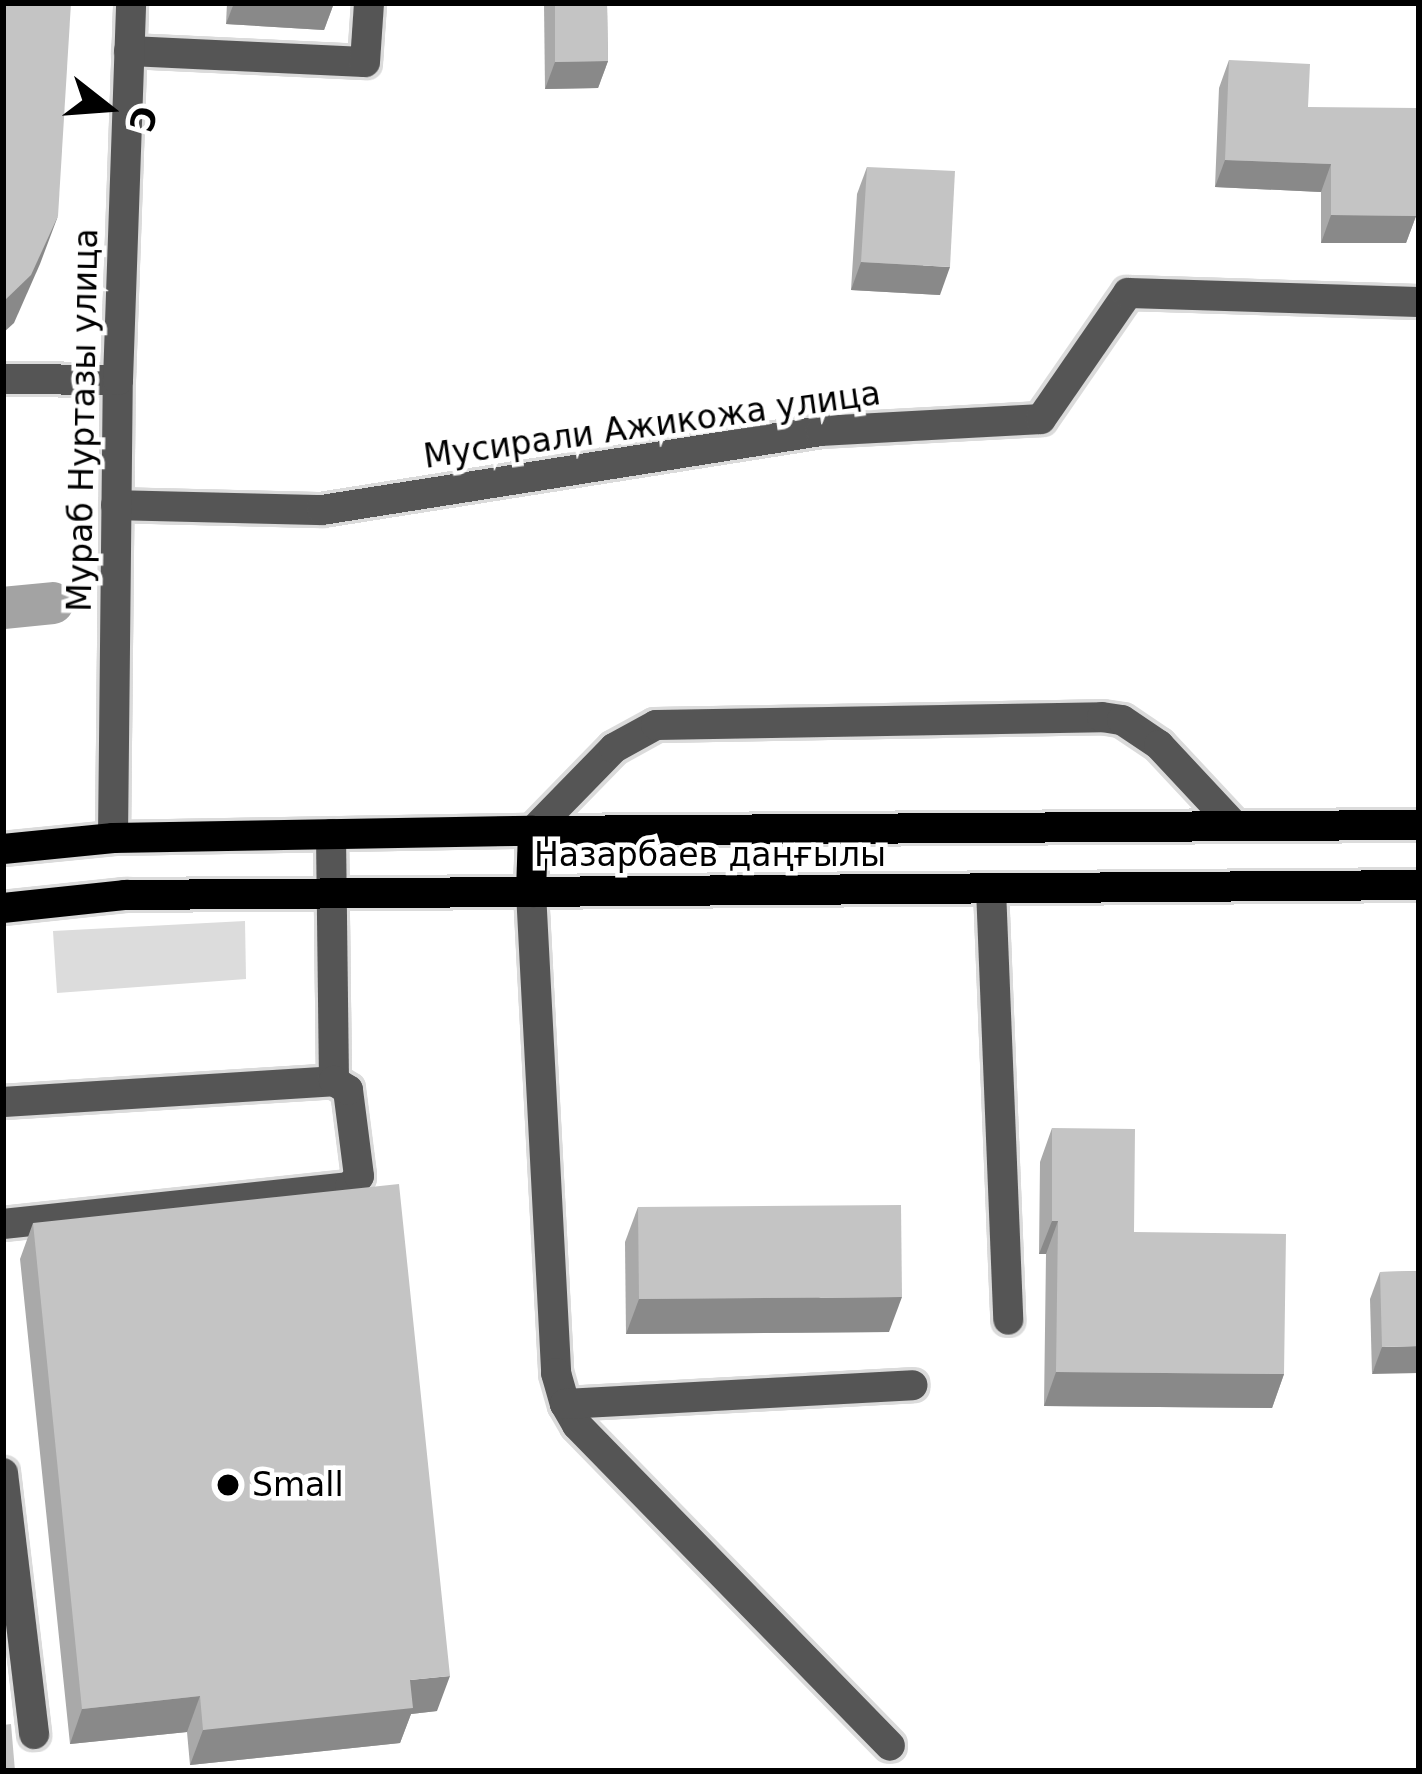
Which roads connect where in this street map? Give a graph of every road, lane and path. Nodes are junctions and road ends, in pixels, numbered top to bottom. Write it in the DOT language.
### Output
graph roads {
  1 [pos="131,3"];
  2 [pos="369,3"];
  3 [pos="128,51"];
  4 [pos="1419,302"];
  5 [pos="3,379"];
  6 [pos="118,380"];
  7 [pos="116,505"];
  8 [pos="1232,824"];
  9 [pos="1419,825"];
  10 [pos="533,830"];
  11 [pos="331,834"];
  12 [pos="113,838"];
  13 [pos="3,849"];
  14 [pos="1419,886"];
  15 [pos="991,889"];
  16 [pos="531,892"];
  17 [pos="335,895"];
  18 [pos="3,908"];
  19 [pos="334,1081"];
  20 [pos="3,1102"];
  21 [pos="3,1224"];
  22 [pos="1008,1319"];
  23 [pos="912,1385"];
  24 [pos="565,1404"];
  25 [pos="3,1473"];
  26 [pos="34,1735"];
  27 [pos="890,1746"];
  1 -- 3 [label="street, Мураб Нуртазы улица"];
  2 -- 3 [label="street"];
  3 -- 6 [label="street, Мураб Нуртазы улица"];
  4 -- 7 [label="street, Мусирали Ажикожа улица"];
  5 -- 6 [label="street"];
  6 -- 7 [label="street, Мураб Нуртазы улица"];
  7 -- 12 [label="street, Мураб Нуртазы улица"];
  8 -- 9 [label="main road, Назарбаев даңғылы"];
  8 -- 10 [label="main road, Назарбаев даңғылы"];
  8 -- 10 [label="street"];
  10 -- 11 [label="main road, Назарбаев даңғылы"];
  10 -- 16 [label="main road"];
  11 -- 12 [label="main road, Назарбаев даңғылы"];
  11 -- 17 [label="street"];
  12 -- 13 [label="main road, Назарбаев даңғылы"];
  14 -- 15 [label="main road, Назарбаев даңғылы"];
  15 -- 16 [label="main road, Назарбаев даңғылы"];
  15 -- 22 [label="street"];
  16 -- 17 [label="main road, Назарбаев даңғылы"];
  16 -- 24 [label="street"];
  17 -- 18 [label="main road, Назарбаев даңғылы"];
  17 -- 19 [label="street"];
  19 -- 20 [label="street"];
  19 -- 21 [label="street"];
  23 -- 24 [label="street"];
  24 -- 27 [label="street"];
  25 -- 26 [label="street"];
}
